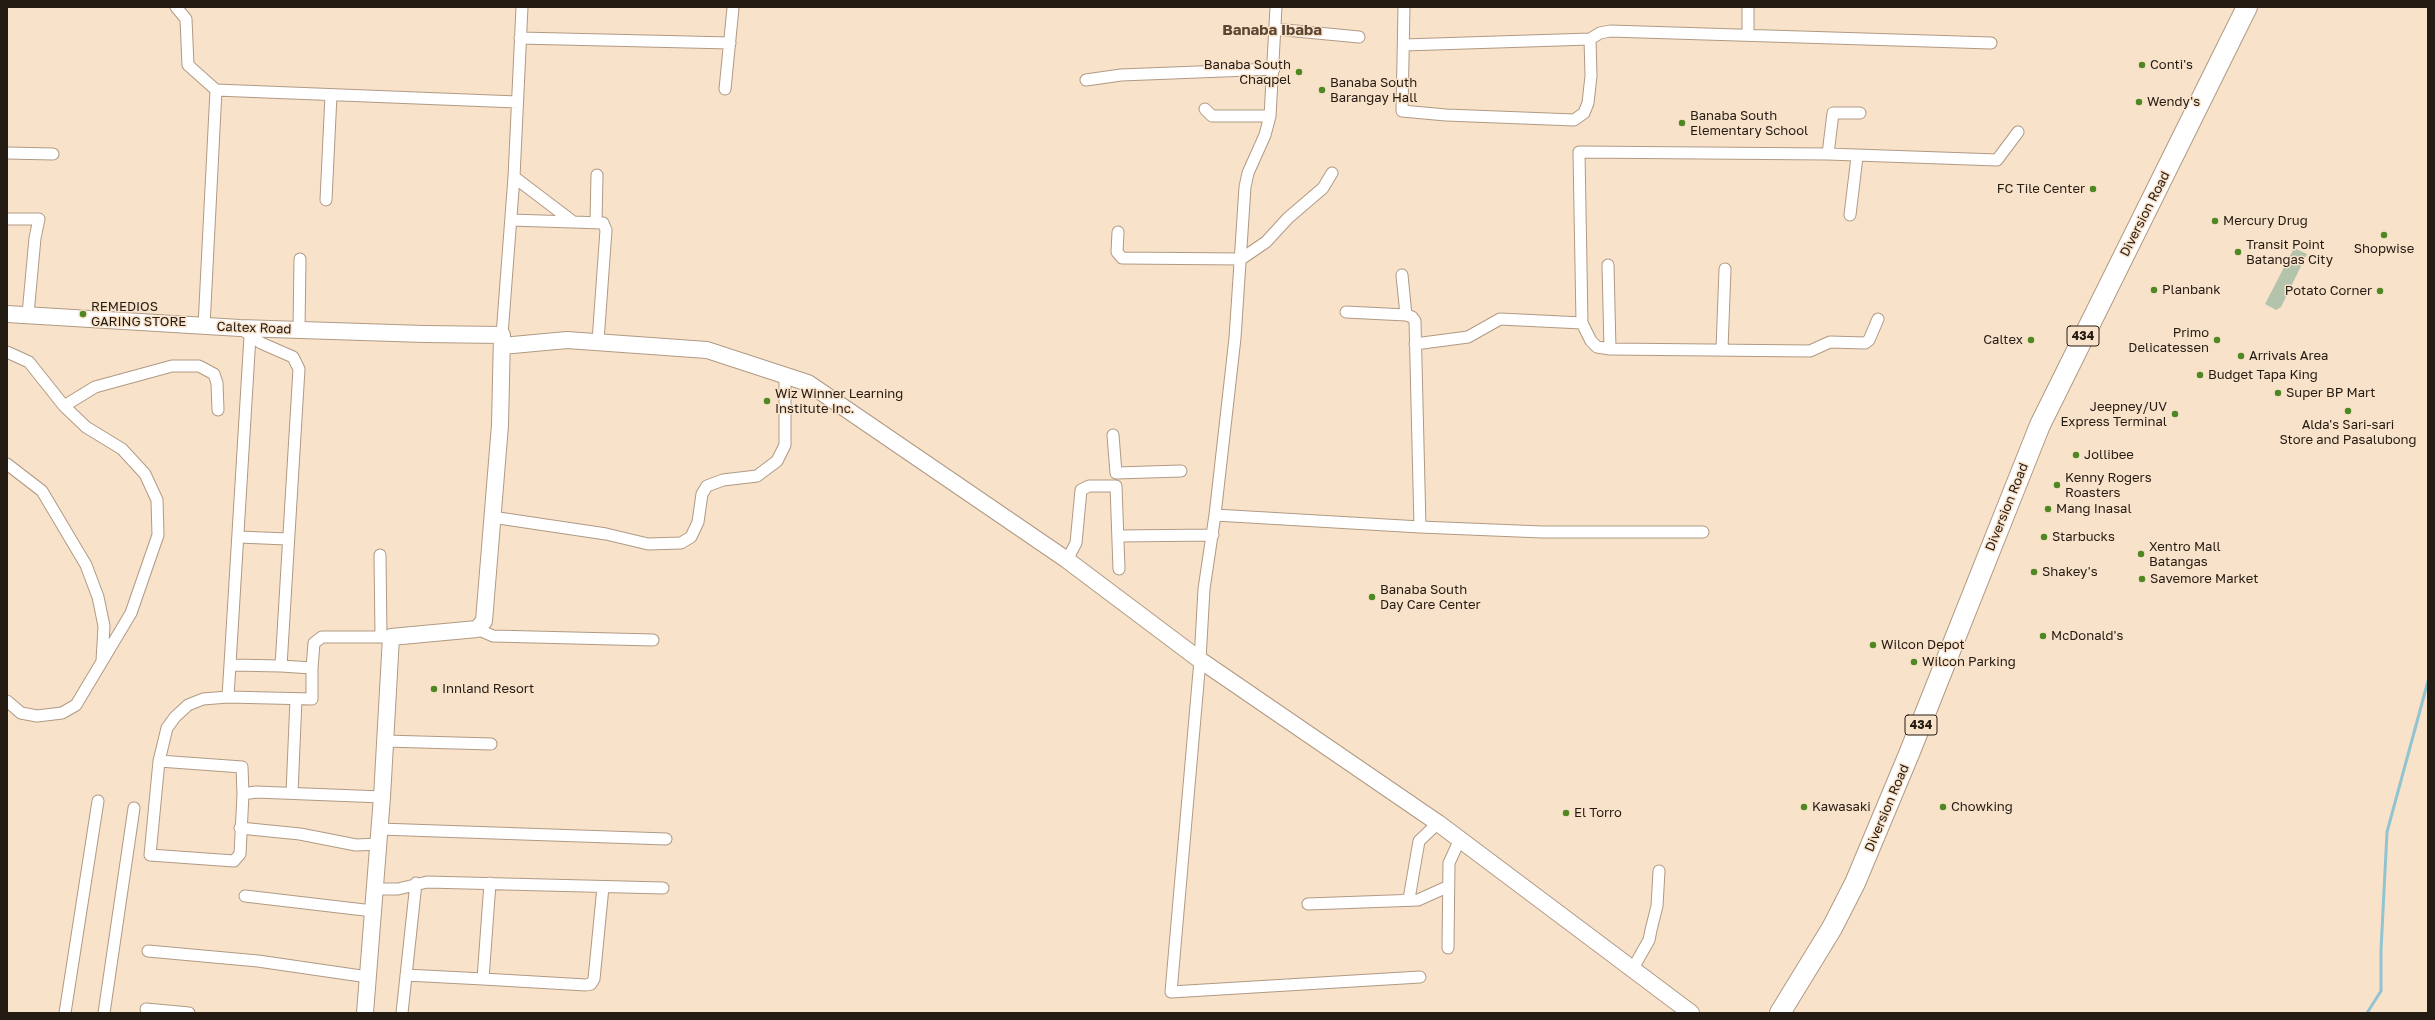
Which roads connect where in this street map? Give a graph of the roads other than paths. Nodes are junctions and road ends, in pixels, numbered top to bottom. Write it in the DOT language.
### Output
graph roads {
  1 [pos="176,7"];
  2 [pos="522,7"];
  3 [pos="1276,7"];
  4 [pos="1404,7"];
  5 [pos="1748,7"];
  6 [pos="2247,7"];
  7 [pos="733,8"];
  8 [pos="1275,29"];
  9 [pos="1748,34"];
  10 [pos="1359,37"];
  11 [pos="520,38"];
  12 [pos="1590,39"];
  13 [pos="730,43"];
  14 [pos="1991,43"];
  15 [pos="1404,45"];
  16 [pos="1274,69"];
  17 [pos="1086,80"];
  18 [pos="725,89"];
  19 [pos="216,90"];
  20 [pos="331,95"];
  21 [pos="517,102"];
  22 [pos="1205,109"];
  23 [pos="1860,113"];
  24 [pos="1270,116"];
  25 [pos="2018,132"];
  26 [pos="7,152"];
  27 [pos="53,154"];
  28 [pos="1828,154"];
  29 [pos="1857,157"];
  30 [pos="1332,173"];
  31 [pos="597,175"];
  32 [pos="514,177"];
  33 [pos="326,200"];
  34 [pos="1850,215"];
  35 [pos="7,219"];
  36 [pos="511,220"];
  37 [pos="572,221"];
  38 [pos="596,222"];
  39 [pos="1118,232"];
  40 [pos="300,259"];
  41 [pos="1241,259"];
  42 [pos="1608,265"];
  43 [pos="1725,269"];
  44 [pos="1402,274"];
  45 [pos="1346,312"];
  46 [pos="7,314"];
  47 [pos="28,314"];
  48 [pos="1406,316"];
  49 [pos="1878,319"];
  50 [pos="1582,323"];
  51 [pos="204,326"];
  52 [pos="299,329"];
  53 [pos="245,332"];
  54 [pos="502,340"];
  55 [pos="598,341"];
  56 [pos="1415,344"];
  57 [pos="1610,349"];
  58 [pos="1722,349"];
  59 [pos="7,352"];
  60 [pos="785,374"];
  61 [pos="64,406"];
  62 [pos="218,410"];
  63 [pos="1114,435"];
  64 [pos="7,464"];
  65 [pos="1181,471"];
  66 [pos="1116,473"];
  67 [pos="1116,486"];
  68 [pos="1215,515"];
  69 [pos="492,518"];
  70 [pos="1420,527"];
  71 [pos="1703,532"];
  72 [pos="1213,535"];
  73 [pos="1119,536"];
  74 [pos="239,537"];
  75 [pos="287,539"];
  76 [pos="380,555"];
  77 [pos="1067,560"];
  78 [pos="1119,569"];
  79 [pos="477,629"];
  80 [pos="386,637"];
  81 [pos="653,640"];
  82 [pos="1200,660"];
  83 [pos="102,665"];
  84 [pos="232,665"];
  85 [pos="281,666"];
  86 [pos="312,668"];
  87 [pos="228,697"];
  88 [pos="296,699"];
  89 [pos="7,701"];
  90 [pos="385,741"];
  91 [pos="491,744"];
  92 [pos="159,761"];
  93 [pos="292,793"];
  94 [pos="243,794"];
  95 [pos="382,798"];
  96 [pos="98,801"];
  97 [pos="134,808"];
  98 [pos="1438,823"];
  99 [pos="240,828"];
  100 [pos="380,828"];
  101 [pos="666,839"];
  102 [pos="1460,839"];
  103 [pos="379,844"];
  104 [pos="1659,871"];
  105 [pos="416,883"];
  106 [pos="490,883"];
  107 [pos="603,887"];
  108 [pos="1447,887"];
  109 [pos="663,888"];
  110 [pos="375,889"];
  111 [pos="245,896"];
  112 [pos="1409,899"];
  113 [pos="1308,904"];
  114 [pos="373,911"];
  115 [pos="1448,948"];
  116 [pos="148,951"];
  117 [pos="1632,970"];
  118 [pos="406,975"];
  119 [pos="368,977"];
  120 [pos="1420,977"];
  121 [pos="483,979"];
  122 [pos="146,1009"];
  123 [pos="65,1013"];
  124 [pos="104,1013"];
  125 [pos="189,1013"];
  126 [pos="365,1013"];
  127 [pos="402,1013"];
  128 [pos="1691,1013"];
  129 [pos="1780,1013"];
  1 -- 19 [label="street"];
  2 -- 11 [label="street"];
  3 -- 8 [label="street"];
  4 -- 15 [label="street"];
  5 -- 9 [label="street"];
  6 -- 129 [label="highway, Diversion Road / 434"];
  7 -- 13 [label="street"];
  8 -- 10 [label="street"];
  8 -- 16 [label="street"];
  9 -- 12 [label="street"];
  9 -- 14 [label="street"];
  11 -- 13 [label="street"];
  11 -- 21 [label="street"];
  12 -- 15 [label="street"];
  12 -- 15 [label="street"];
  13 -- 18 [label="street"];
  16 -- 17 [label="street"];
  16 -- 24 [label="street"];
  19 -- 20 [label="street"];
  19 -- 51 [label="street"];
  20 -- 21 [label="street"];
  20 -- 33 [label="street"];
  21 -- 32 [label="street"];
  22 -- 24 [label="street"];
  23 -- 28 [label="street"];
  24 -- 41 [label="street"];
  25 -- 29 [label="street"];
  26 -- 27 [label="street"];
  28 -- 29 [label="street"];
  28 -- 50 [label="street"];
  29 -- 34 [label="street"];
  30 -- 41 [label="street"];
  31 -- 38 [label="street"];
  32 -- 36 [label="street"];
  32 -- 37 [label="street"];
  35 -- 47 [label="street"];
  36 -- 37 [label="street"];
  36 -- 54 [label="street"];
  37 -- 38 [label="street"];
  38 -- 55 [label="street"];
  39 -- 41 [label="street"];
  40 -- 52 [label="street"];
  41 -- 68 [label="street"];
  42 -- 57 [label="street"];
  43 -- 58 [label="street"];
  44 -- 48 [label="street"];
  45 -- 48 [label="street"];
  46 -- 47 [label="street, Caltex Road"];
  47 -- 51 [label="street, Caltex Road"];
  48 -- 56 [label="street"];
  49 -- 58 [label="street"];
  50 -- 56 [label="street"];
  50 -- 57 [label="street"];
  51 -- 53 [label="street, Caltex Road"];
  52 -- 53 [label="street, Caltex Road"];
  52 -- 54 [label="street, Caltex Road"];
  53 -- 74 [label="street"];
  53 -- 75 [label="street"];
  54 -- 55 [label="street, Caltex Road"];
  54 -- 69 [label="street"];
  55 -- 60 [label="street, Caltex Road"];
  56 -- 70 [label="street"];
  57 -- 58 [label="street"];
  59 -- 61 [label="street"];
  60 -- 69 [label="street"];
  60 -- 77 [label="street, Caltex Road"];
  61 -- 62 [label="street"];
  61 -- 83 [label="street"];
  63 -- 66 [label="street"];
  64 -- 83 [label="street"];
  65 -- 66 [label="street"];
  66 -- 67 [label="street"];
  67 -- 73 [label="street"];
  67 -- 77 [label="street"];
  68 -- 70 [label="street"];
  68 -- 72 [label="street"];
  69 -- 79 [label="street"];
  70 -- 71 [label="street"];
  72 -- 73 [label="street"];
  72 -- 82 [label="street"];
  73 -- 78 [label="street"];
  74 -- 75 [label="street"];
  74 -- 84 [label="street"];
  75 -- 85 [label="street"];
  76 -- 80 [label="street"];
  77 -- 82 [label="street, Caltex Road"];
  79 -- 80 [label="street"];
  79 -- 81 [label="street"];
  80 -- 86 [label="street"];
  80 -- 90 [label="street"];
  82 -- 98 [label="street, Caltex Road"];
  82 -- 120 [label="street"];
  83 -- 89 [label="street"];
  84 -- 85 [label="street"];
  84 -- 87 [label="street"];
  85 -- 86 [label="street"];
  86 -- 88 [label="street"];
  87 -- 88 [label="street"];
  87 -- 92 [label="street"];
  88 -- 93 [label="street"];
  90 -- 91 [label="street"];
  90 -- 95 [label="street"];
  92 -- 94 [label="street"];
  92 -- 99 [label="street"];
  93 -- 94 [label="street"];
  93 -- 95 [label="street"];
  94 -- 99 [label="street"];
  95 -- 100 [label="street"];
  96 -- 123 [label="street"];
  97 -- 124 [label="street"];
  98 -- 102 [label="street, Caltex Road"];
  98 -- 112 [label="street"];
  99 -- 103 [label="street"];
  100 -- 101 [label="street"];
  100 -- 103 [label="street"];
  102 -- 108 [label="street"];
  102 -- 117 [label="street, Caltex Road"];
  103 -- 110 [label="street"];
  104 -- 117 [label="street"];
  105 -- 106 [label="street"];
  105 -- 110 [label="street"];
  105 -- 118 [label="street"];
  106 -- 107 [label="street"];
  106 -- 121 [label="street"];
  107 -- 109 [label="street"];
  107 -- 121 [label="street"];
  108 -- 112 [label="street"];
  108 -- 115 [label="street"];
  110 -- 114 [label="street"];
  111 -- 114 [label="street"];
  112 -- 113 [label="street"];
  114 -- 119 [label="street"];
  116 -- 119 [label="street"];
  117 -- 128 [label="street, Caltex Road"];
  118 -- 121 [label="street"];
  118 -- 127 [label="street"];
  119 -- 126 [label="street"];
  122 -- 125 [label="street"];
}
